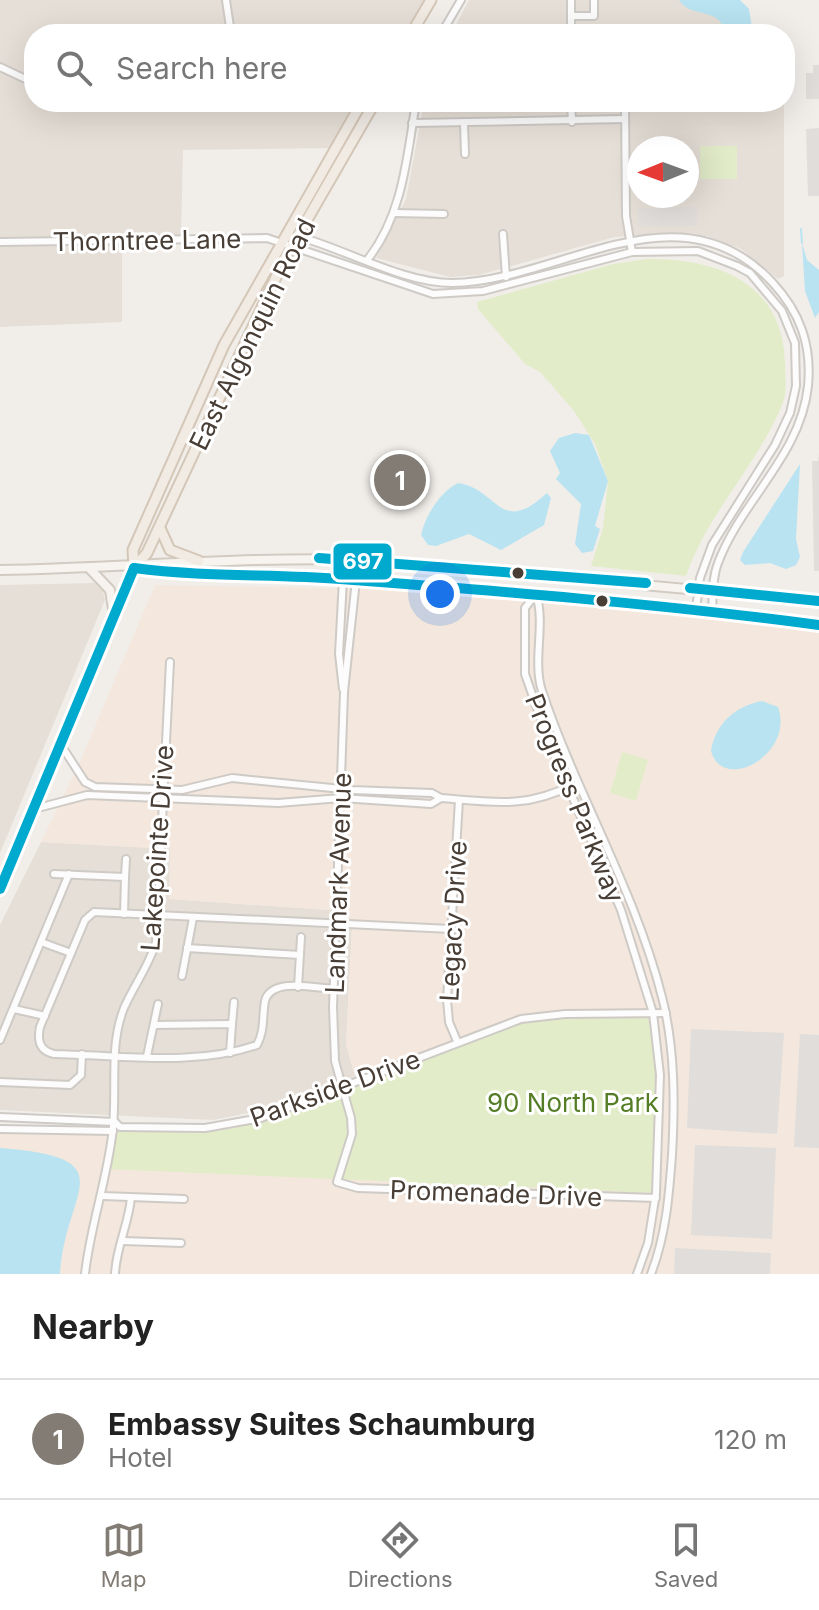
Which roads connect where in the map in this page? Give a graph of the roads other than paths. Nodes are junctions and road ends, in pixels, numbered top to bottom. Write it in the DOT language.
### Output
graph roads {
  1 [pos="226,0"];
  2 [pos="431,0"];
  3 [pos="461,0"];
  4 [pos="571,0"];
  5 [pos="594,0"];
  6 [pos="571,16"];
  7 [pos="230,24"];
  8 [pos="417,24"];
  9 [pos="447,24"];
  10 [pos="571,24"];
  11 [pos="0,67"];
  12 [pos="24,78"];
  13 [pos="356,112"];
  14 [pos="369,112"];
  15 [pos="414,112"];
  16 [pos="572,112"];
  17 [pos="625,112"];
  18 [pos="625,119"];
  19 [pos="572,122"];
  20 [pos="412,123"];
  21 [pos="464,123"];
  22 [pos="465,154"];
  23 [pos="394,213"];
  24 [pos="444,214"];
  25 [pos="503,234"];
  26 [pos="298,236"];
  27 [pos="282,240"];
  28 [pos="631,240"];
  29 [pos="0,242"];
  30 [pos="291,248"];
  31 [pos="632,252"];
  32 [pos="368,259"];
  33 [pos="364,270"];
  34 [pos="505,273"];
  35 [pos="508,284"];
  36 [pos="160,525"];
  37 [pos="199,561"];
  38 [pos="134,568"];
  39 [pos="89,569"];
  40 [pos="0,570"];
  41 [pos="343,579"];
  42 [pos="356,580"];
  43 [pos="699,589"];
  44 [pos="713,590"];
  45 [pos="536,594"];
  46 [pos="819,601"];
  47 [pos="696,609"];
  48 [pos="712,611"];
  49 [pos="114,615"];
  50 [pos="819,625"];
  51 [pos="170,662"];
  52 [pos="344,692"];
  53 [pos="61,745"];
  54 [pos="578,782"];
  55 [pos="569,787"];
  56 [pos="341,788"];
  57 [pos="161,794"];
  58 [pos="341,798"];
  59 [pos="441,798"];
  60 [pos="459,800"];
  61 [pos="34,809"];
  62 [pos="126,859"];
  63 [pos="54,874"];
  64 [pos="69,874"];
  65 [pos="125,877"];
  66 [pos="0,889"];
  67 [pos="124,914"];
  68 [pos="157,917"];
  69 [pos="193,918"];
  70 [pos="337,923"];
  71 [pos="451,929"];
  72 [pos="301,937"];
  73 [pos="41,942"];
  74 [pos="187,948"];
  75 [pos="71,953"];
  76 [pos="300,955"];
  77 [pos="182,976"];
  78 [pos="298,987"];
  79 [pos="334,989"];
  80 [pos="234,1002"];
  81 [pos="158,1004"];
  82 [pos="14,1009"];
  83 [pos="653,1013"];
  84 [pos="666,1013"];
  85 [pos="45,1016"];
  86 [pos="232,1024"];
  87 [pos="154,1025"];
  88 [pos="0,1040"];
  89 [pos="457,1041"];
  90 [pos="230,1053"];
  91 [pos="82,1054"];
  92 [pos="115,1055"];
  93 [pos="147,1056"];
  94 [pos="0,1082"];
  95 [pos="342,1088"];
  96 [pos="0,1117"];
  97 [pos="113,1122"];
  98 [pos="120,1127"];
  99 [pos="0,1129"];
  100 [pos="113,1131"];
  101 [pos="337,1182"];
  102 [pos="103,1196"];
  103 [pos="131,1197"];
  104 [pos="656,1198"];
  105 [pos="184,1199"];
  106 [pos="123,1241"];
  107 [pos="181,1243"];
  108 [pos="85,1274"];
  109 [pos="115,1274"];
  110 [pos="637,1274"];
  111 [pos="651,1274"];
  1 -- 7 [label="street"];
  2 -- 8 [label="main road"];
  3 -- 9 [label="street"];
  4 -- 6 [label="street"];
  5 -- 6 [label="street"];
  6 -- 10 [label="street"];
  11 -- 12 [label="street"];
  13 -- 27 [label="main road, East Algonquin Road"];
  14 -- 26 [label="main road, East Algonquin Road"];
  15 -- 20 [label="street"];
  16 -- 19 [label="street"];
  17 -- 18 [label="street"];
  18 -- 19 [label="street"];
  18 -- 28 [label="street"];
  19 -- 21 [label="street"];
  20 -- 21 [label="street"];
  20 -- 23 [label="street"];
  21 -- 22 [label="street"];
  23 -- 24 [label="street"];
  23 -- 32 [label="street"];
  25 -- 34 [label="street"];
  26 -- 27 [label="street, Thorntree Lane"];
  26 -- 30 [label="main road, East Algonquin Road"];
  26 -- 32 [label="street"];
  27 -- 29 [label="street, Thorntree Lane"];
  27 -- 30 [label="street"];
  27 -- 38 [label="main road, East Algonquin Road"];
  28 -- 31 [label="street"];
  28 -- 34 [label="street"];
  28 -- 44 [label="street"];
  30 -- 33 [label="street"];
  30 -- 36 [label="main road, East Algonquin Road"];
  31 -- 35 [label="street"];
  31 -- 43 [label="street"];
  32 -- 33 [label="street"];
  32 -- 34 [label="street"];
  33 -- 35 [label="street"];
  34 -- 35 [label="street"];
  36 -- 37 [label="main road"];
  36 -- 38 [label="main road, East Algonquin Road"];
  37 -- 38 [label="main road"];
  37 -- 43 [label="main road"];
  38 -- 39 [label="main road"];
  38 -- 41 [label="main road"];
  38 -- 49 [label="main road, East Algonquin Road"];
  39 -- 40 [label="main road"];
  39 -- 49 [label="main road"];
  41 -- 42 [label="main road"];
  41 -- 52 [label="street"];
  42 -- 45 [label="main road"];
  42 -- 52 [label="street, Landmark Avenue"];
  43 -- 44 [label="main road"];
  43 -- 47 [label="street"];
  44 -- 46 [label="main road"];
  44 -- 48 [label="street"];
  45 -- 47 [label="main road"];
  45 -- 54 [label="street, Progress Parkway"];
  45 -- 55 [label="street, Progress Parkway"];
  47 -- 48 [label="main road"];
  48 -- 50 [label="main road"];
  49 -- 53 [label="main road, East Algonquin Road"];
  51 -- 57 [label="street, Lakepointe Drive"];
  52 -- 56 [label="street, Landmark Avenue"];
  53 -- 57 [label="street"];
  53 -- 61 [label="main road, East Algonquin Road"];
  54 -- 55 [label="street"];
  54 -- 84 [label="street, Progress Parkway"];
  55 -- 60 [label="street"];
  55 -- 83 [label="street, Progress Parkway"];
  56 -- 57 [label="street"];
  56 -- 58 [label="street, Landmark Avenue"];
  56 -- 59 [label="street"];
  57 -- 58 [label="street"];
  57 -- 61 [label="street"];
  57 -- 68 [label="street, Lakepointe Drive"];
  58 -- 59 [label="street"];
  58 -- 70 [label="street, Landmark Avenue"];
  59 -- 60 [label="street"];
  60 -- 71 [label="street, Legacy Drive"];
  61 -- 66 [label="main road, East Algonquin Road"];
  62 -- 65 [label="street"];
  63 -- 64 [label="street"];
  64 -- 65 [label="street"];
  64 -- 73 [label="street"];
  65 -- 67 [label="street"];
  67 -- 68 [label="street"];
  67 -- 75 [label="street"];
  68 -- 69 [label="street"];
  68 -- 92 [label="street, Lakepointe Drive"];
  69 -- 70 [label="street"];
  69 -- 74 [label="street"];
  70 -- 71 [label="street"];
  70 -- 79 [label="street, Landmark Avenue"];
  71 -- 89 [label="street, Legacy Drive"];
  72 -- 76 [label="street"];
  73 -- 75 [label="street"];
  73 -- 82 [label="street"];
  74 -- 76 [label="street"];
  74 -- 77 [label="street"];
  75 -- 85 [label="street"];
  76 -- 78 [label="street"];
  78 -- 79 [label="street"];
  78 -- 90 [label="street"];
  79 -- 95 [label="street, Landmark Avenue"];
  80 -- 86 [label="street"];
  81 -- 87 [label="street"];
  82 -- 85 [label="street"];
  82 -- 88 [label="street"];
  83 -- 84 [label="street, Parkside Drive"];
  83 -- 89 [label="street, Parkside Drive"];
  83 -- 104 [label="street, Progress Parkway"];
  84 -- 111 [label="street, Progress Parkway"];
  85 -- 91 [label="street"];
  86 -- 87 [label="street"];
  86 -- 90 [label="street"];
  87 -- 93 [label="street"];
  89 -- 95 [label="street, Parkside Drive"];
  90 -- 93 [label="street"];
  91 -- 92 [label="street"];
  91 -- 94 [label="street"];
  92 -- 93 [label="street"];
  92 -- 97 [label="street, Lakepointe Drive"];
  95 -- 98 [label="street, Parkside Drive"];
  95 -- 101 [label="street, Landmark Avenue"];
  96 -- 97 [label="street"];
  97 -- 98 [label="street"];
  97 -- 100 [label="street, Lakepointe Drive"];
  98 -- 100 [label="street"];
  99 -- 100 [label="street"];
  100 -- 102 [label="street"];
  101 -- 104 [label="street, Promenade Drive"];
  102 -- 103 [label="street"];
  102 -- 108 [label="street"];
  103 -- 105 [label="street"];
  103 -- 106 [label="street"];
  104 -- 110 [label="street, Progress Parkway"];
  106 -- 107 [label="street"];
  106 -- 109 [label="street"];
}
